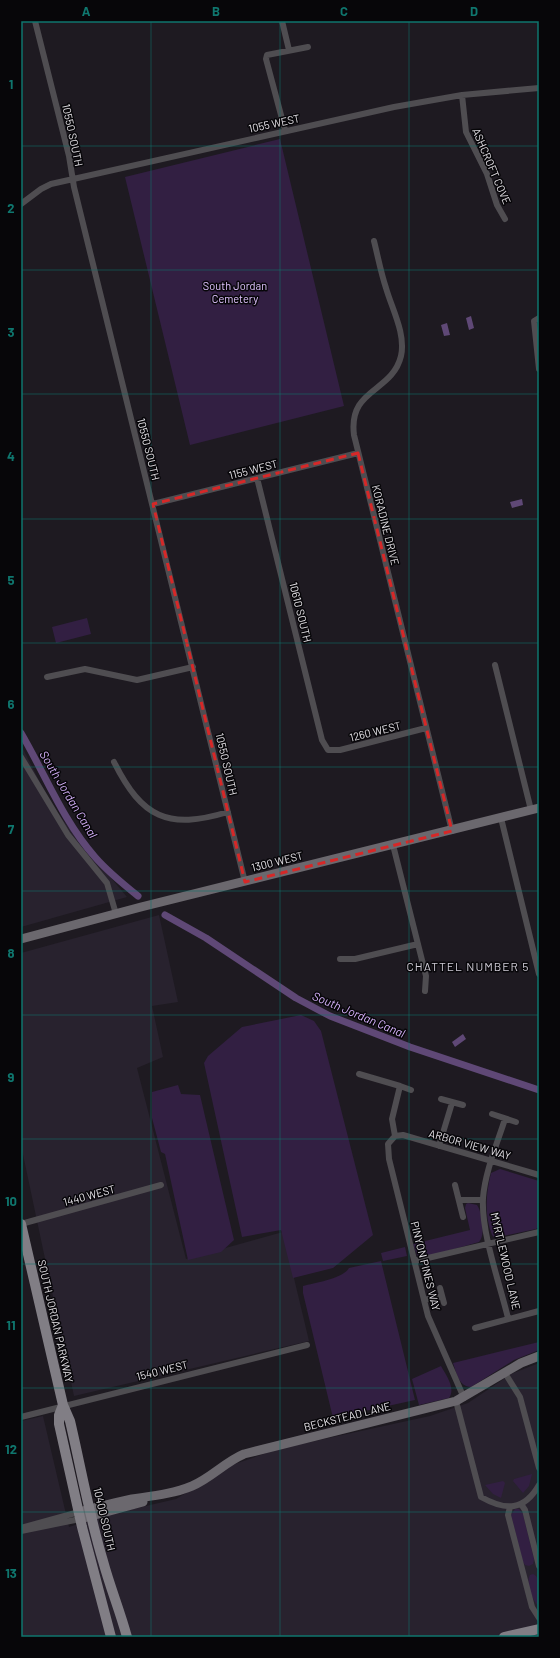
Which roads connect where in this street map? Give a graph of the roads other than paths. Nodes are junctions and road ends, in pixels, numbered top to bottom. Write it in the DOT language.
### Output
graph roads {
  1 [pos="35,21"];
  2 [pos="282,21"];
  3 [pos="308,46"];
  4 [pos="289,50"];
  5 [pos="539,88"];
  6 [pos="462,95"];
  7 [pos="285,130"];
  8 [pos="72,179"];
  9 [pos="21,204"];
  10 [pos="506,219"];
  11 [pos="374,241"];
  12 [pos="539,318"];
  13 [pos="539,369"];
  14 [pos="358,453"];
  15 [pos="257,478"];
  16 [pos="153,504"];
  17 [pos="495,665"];
  18 [pos="193,667"];
  19 [pos="47,677"];
  20 [pos="426,728"];
  21 [pos="328,750"];
  22 [pos="21,757"];
  23 [pos="114,762"];
  24 [pos="535,809"];
  25 [pos="228,812"];
  26 [pos="501,818"];
  27 [pos="452,831"];
  28 [pos="393,845"];
  29 [pos="245,882"];
  30 [pos="116,914"];
  31 [pos="21,939"];
  32 [pos="418,944"];
  33 [pos="340,959"];
  34 [pos="539,974"];
  35 [pos="425,991"];
  36 [pos="360,1074"];
  37 [pos="400,1086"];
  38 [pos="411,1090"];
  39 [pos="441,1099"];
  40 [pos="452,1103"];
  41 [pos="463,1105"];
  42 [pos="492,1114"];
  43 [pos="505,1119"];
  44 [pos="516,1122"];
  45 [pos="395,1136"];
  46 [pos="439,1146"];
  47 [pos="492,1161"];
  48 [pos="539,1175"];
  49 [pos="161,1185"];
  50 [pos="455,1185"];
  51 [pos="460,1200"];
  52 [pos="483,1200"];
  53 [pos="463,1217"];
  54 [pos="21,1224"];
  55 [pos="539,1232"];
  56 [pos="489,1244"];
  57 [pos="415,1261"];
  58 [pos="440,1288"];
  59 [pos="442,1296"];
  60 [pos="424,1300"];
  61 [pos="444,1303"];
  62 [pos="539,1310"];
  63 [pos="508,1318"];
  64 [pos="475,1328"];
  65 [pos="307,1345"];
  66 [pos="539,1356"];
  67 [pos="505,1373"];
  68 [pos="460,1400"];
  69 [pos="63,1405"];
  70 [pos="21,1417"];
  71 [pos="539,1468"];
  72 [pos="539,1485"];
  73 [pos="521,1504"];
  74 [pos="510,1507"];
  75 [pos="90,1512"];
  76 [pos="79,1515"];
  77 [pos="21,1528"];
  78 [pos="21,1531"];
  79 [pos="539,1566"];
  80 [pos="539,1618"];
  81 [pos="539,1629"];
  82 [pos="111,1637"];
  83 [pos="127,1637"];
  84 [pos="504,1637"];
  1 -- 8 [label="street, 10550 SOUTH"];
  2 -- 4 [label="street"];
  3 -- 4 [label="street"];
  4 -- 7 [label="street"];
  5 -- 6 [label="street, 1055 WEST"];
  6 -- 7 [label="street, 1055 WEST"];
  6 -- 10 [label="street, ASHCROFT COVE"];
  7 -- 8 [label="street, 1055 WEST"];
  8 -- 9 [label="street, 1055 WEST"];
  8 -- 16 [label="street, 10550 SOUTH"];
  11 -- 14 [label="street, KORADINE DRIVE"];
  12 -- 13 [label="street"];
  14 -- 15 [label="street, 1155 WEST"];
  14 -- 20 [label="street, KORADINE DRIVE"];
  15 -- 16 [label="street, 1155 WEST"];
  15 -- 21 [label="street, 10610 SOUTH"];
  16 -- 18 [label="street, 10550 SOUTH"];
  17 -- 24 [label="street"];
  18 -- 19 [label="street"];
  18 -- 25 [label="street, 10550 SOUTH"];
  20 -- 21 [label="street, 1260 WEST"];
  20 -- 27 [label="street, KORADINE DRIVE"];
  22 -- 30 [label="street"];
  23 -- 25 [label="street"];
  24 -- 26 [label="street, 1300 WEST"];
  25 -- 29 [label="street, 10550 SOUTH"];
  26 -- 27 [label="street, 1300 WEST"];
  26 -- 34 [label="street"];
  27 -- 28 [label="street, 1300 WEST"];
  28 -- 29 [label="street, 1300 WEST"];
  28 -- 32 [label="street"];
  29 -- 30 [label="street, 1300 WEST"];
  30 -- 31 [label="street, 1300 WEST"];
  32 -- 33 [label="street"];
  32 -- 35 [label="street"];
  36 -- 37 [label="street"];
  37 -- 38 [label="street"];
  37 -- 45 [label="street"];
  39 -- 40 [label="street"];
  40 -- 41 [label="street"];
  40 -- 46 [label="street"];
  42 -- 43 [label="street"];
  43 -- 44 [label="street"];
  43 -- 47 [label="street, MYRTLEWOOD LANE"];
  45 -- 46 [label="street, ARBOR VIEW WAY"];
  45 -- 57 [label="street, PINYON PINES WAY"];
  46 -- 47 [label="street, ARBOR VIEW WAY"];
  47 -- 48 [label="street, ARBOR VIEW WAY"];
  47 -- 52 [label="street, MYRTLEWOOD LANE"];
  49 -- 54 [label="street, 1440 WEST"];
  50 -- 51 [label="street"];
  51 -- 52 [label="street"];
  51 -- 53 [label="street"];
  52 -- 56 [label="street, MYRTLEWOOD LANE"];
  54 -- 69 [label="main road, SOUTH JORDAN PARKWAY"];
  55 -- 56 [label="street"];
  56 -- 57 [label="street"];
  56 -- 63 [label="street, MYRTLEWOOD LANE"];
  57 -- 60 [label="street, PINYON PINES WAY"];
  58 -- 59 [label="street"];
  59 -- 60 [label="street"];
  59 -- 61 [label="street"];
  60 -- 68 [label="street, PINYON PINES WAY"];
  62 -- 63 [label="street"];
  63 -- 64 [label="street"];
  65 -- 69 [label="street, 1540 WEST"];
  66 -- 67 [label="street, BECKSTEAD LANE"];
  67 -- 68 [label="street, BECKSTEAD LANE"];
  67 -- 71 [label="street"];
  68 -- 74 [label="street, PINYON PINES WAY"];
  68 -- 75 [label="street, BECKSTEAD LANE"];
  69 -- 70 [label="street, 1540 WEST"];
  69 -- 75 [label="main road, 10400 SOUTH"];
  69 -- 76 [label="main road, SOUTH JORDAN PARKWAY"];
  72 -- 73 [label="street"];
  73 -- 74 [label="street"];
  73 -- 79 [label="street"];
  74 -- 80 [label="street"];
  75 -- 76 [label="street, BECKSTEAD LANE"];
  75 -- 83 [label="main road, 10400 SOUTH"];
  76 -- 77 [label="street, BECKSTEAD LANE"];
  76 -- 78 [label="street, BECKSTEAD LANE"];
  76 -- 82 [label="main road"];
  81 -- 84 [label="main road"];
}
